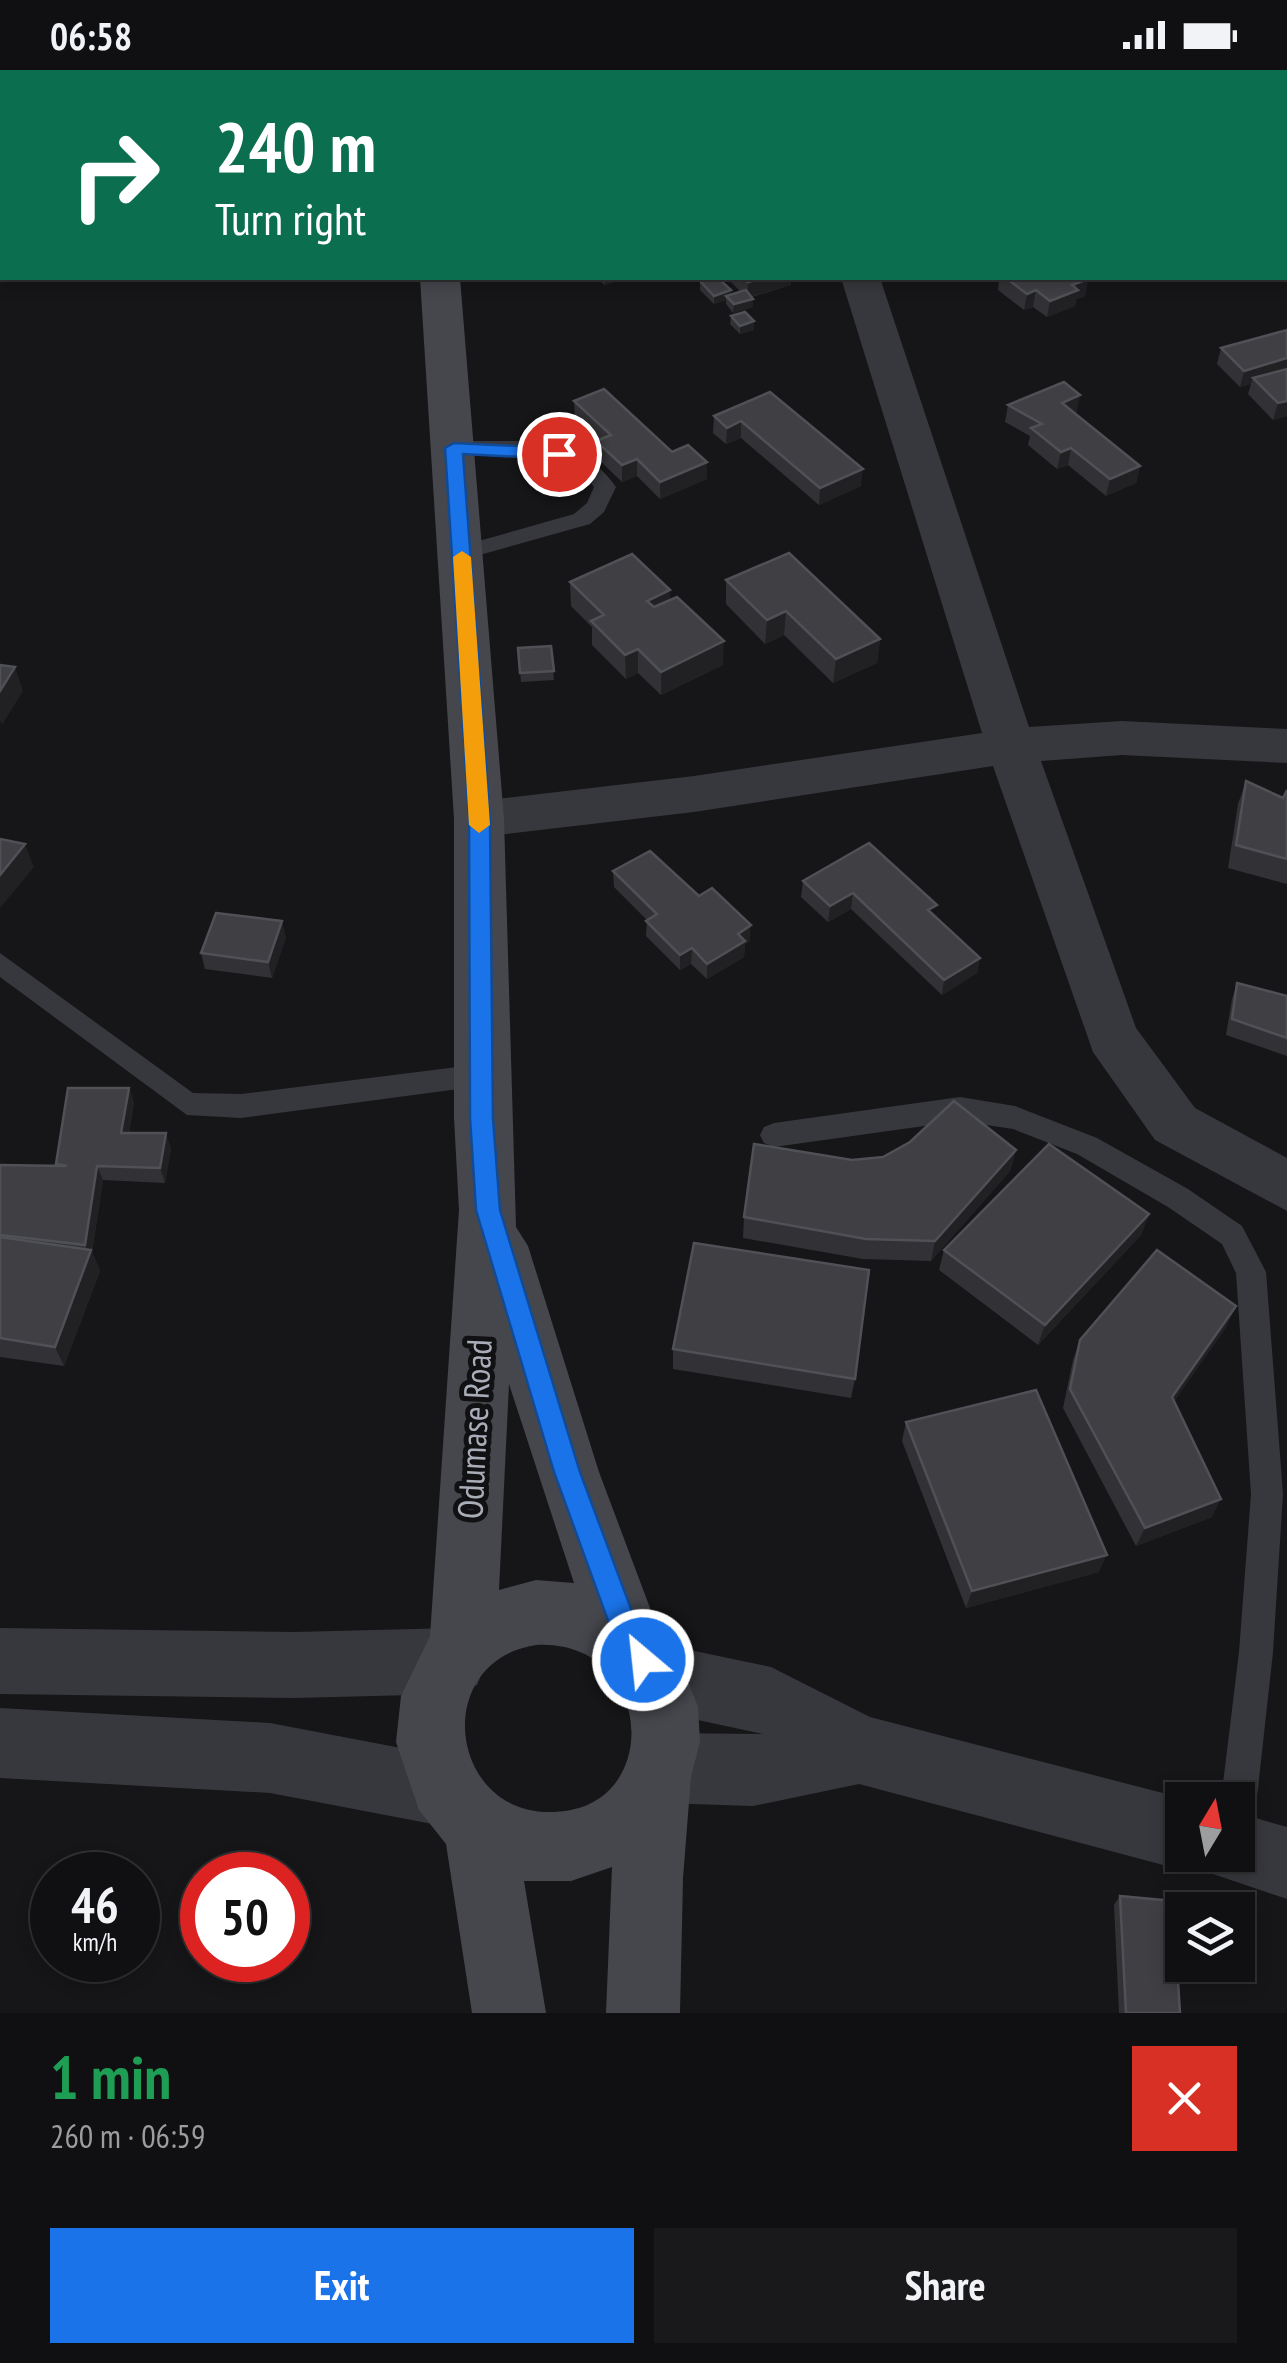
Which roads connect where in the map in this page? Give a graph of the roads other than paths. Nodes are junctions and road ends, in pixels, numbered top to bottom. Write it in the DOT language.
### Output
graph roads {
  1 [pos="440,280"];
  2 [pos="861,280"];
  3 [pos="454,448"];
  4 [pos="462,553"];
  5 [pos="1011,746"];
  6 [pos="1287,746"];
  7 [pos="480,819"];
  8 [pos="0,963"];
  9 [pos="481,1075"];
  10 [pos="774,1135"];
  11 [pos="1287,1187"];
  12 [pos="488,1210"];
  13 [pos="458,1655"];
  14 [pos="643,1659"];
  15 [pos="0,1660"];
  16 [pos="0,1744"];
  17 [pos="859,1749"];
  18 [pos="658,1772"];
  19 [pos="1241,1782"];
  20 [pos="461,1810"];
  21 [pos="1165,1830"];
  22 [pos="1255,1854"];
  23 [pos="1287,1863"];
  24 [pos="509,2013"];
  25 [pos="643,2013"];
  1 -- 3 [label="main road, Odumase Road"];
  2 -- 5 [label="street"];
  3 -- 4 [label="main road, Odumase Road"];
  3 -- 4 [label="lane"];
  4 -- 7 [label="main road, Odumase Road"];
  5 -- 6 [label="street"];
  5 -- 7 [label="street"];
  5 -- 11 [label="street"];
  7 -- 9 [label="main road, Odumase Road"];
  8 -- 9 [label="lane"];
  9 -- 12 [label="main road, Odumase Road"];
  10 -- 19 [label="lane"];
  12 -- 13 [label="main road, Odumase Road"];
  12 -- 14 [label="main road, Odumase Road"];
  13 -- 14 [label="main road"];
  13 -- 15 [label="street"];
  13 -- 20 [label="main road"];
  14 -- 17 [label="street"];
  14 -- 18 [label="main road"];
  16 -- 20 [label="street"];
  17 -- 18 [label="street"];
  17 -- 21 [label="street"];
  18 -- 20 [label="main road"];
  18 -- 25 [label="main road"];
  20 -- 24 [label="main road"];
  22 -- 23 [label="street"];
}
